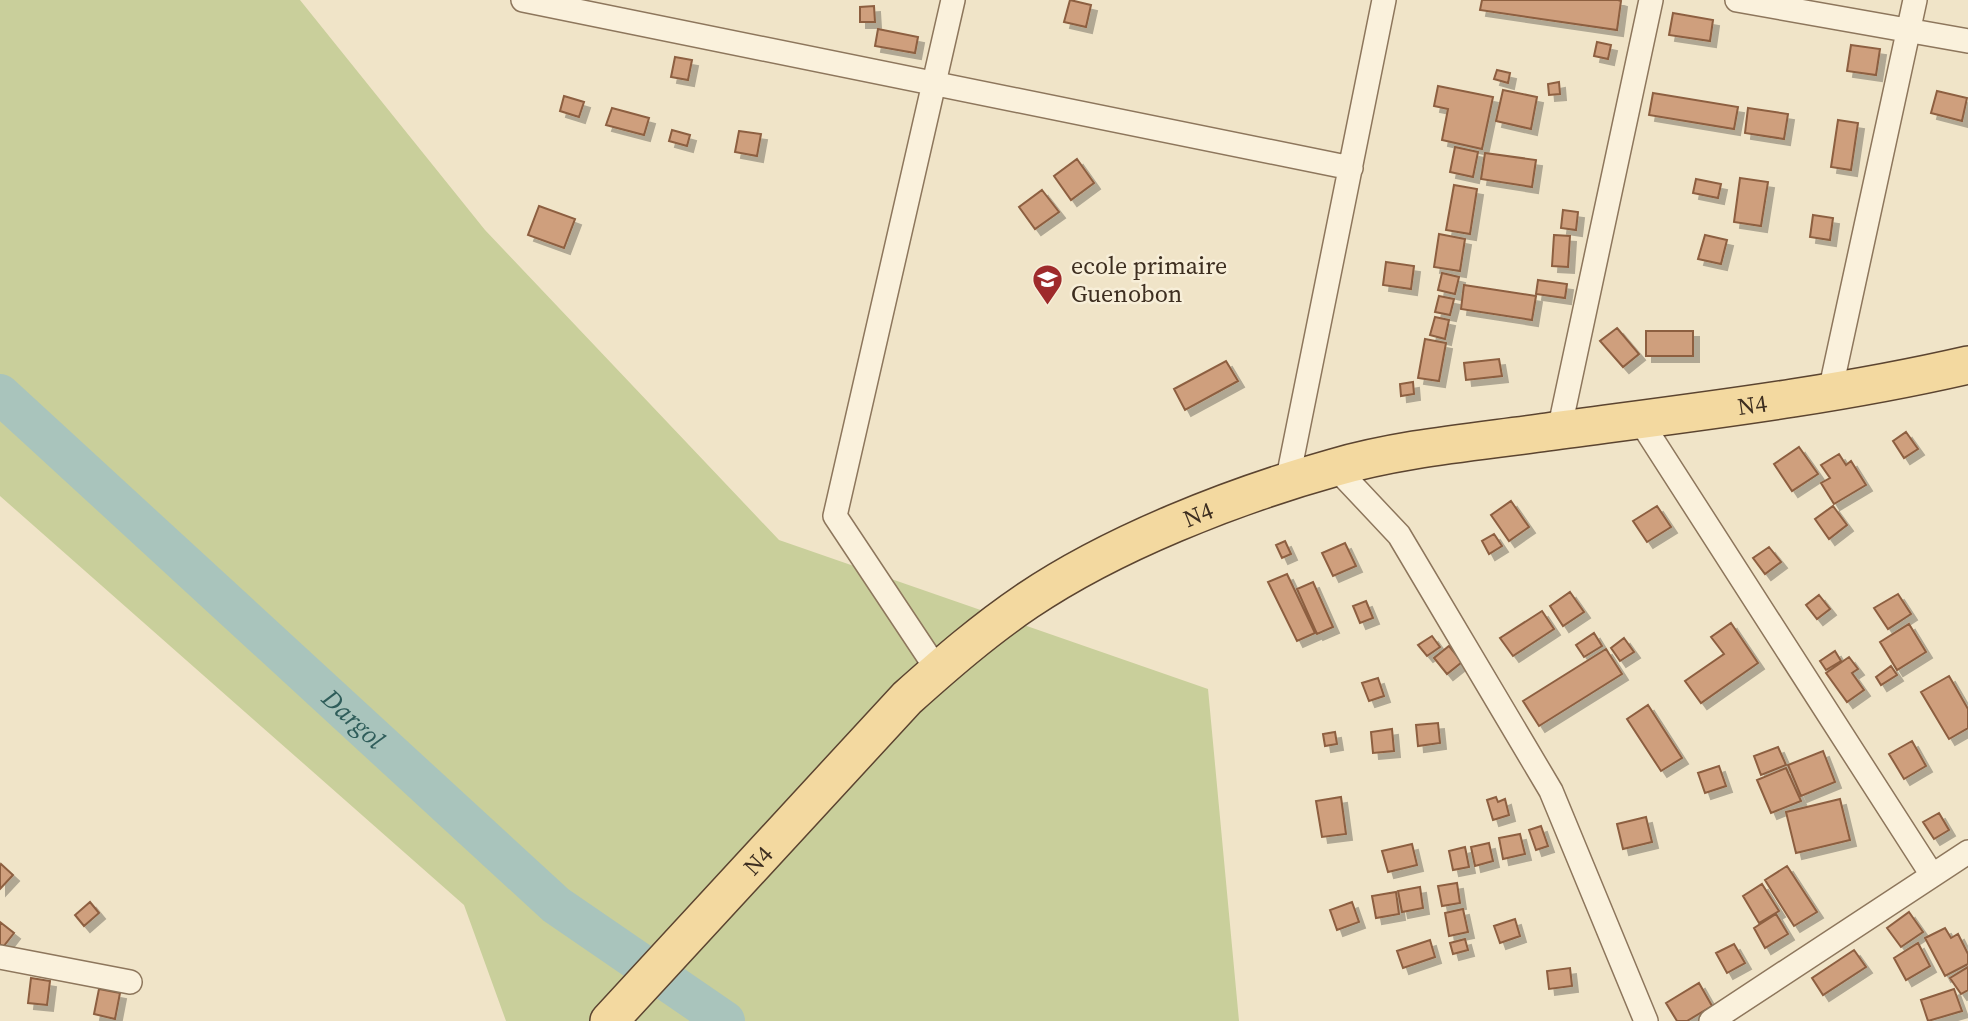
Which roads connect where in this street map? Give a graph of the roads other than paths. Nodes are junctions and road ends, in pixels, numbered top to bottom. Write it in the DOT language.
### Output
graph roads {
  1 [pos="523,0"];
  2 [pos="953,0"];
  3 [pos="1384,0"];
  4 [pos="1651,0"];
  5 [pos="1737,0"];
  6 [pos="1915,0"];
  7 [pos="1909,31"];
  8 [pos="1968,41"];
  9 [pos="933,85"];
  10 [pos="1351,168"];
  11 [pos="1968,365"];
  12 [pos="1829,392"];
  13 [pos="1639,419"];
  14 [pos="1559,431"];
  15 [pos="1335,467"];
  16 [pos="1287,483"];
  17 [pos="938,671"];
  18 [pos="1968,852"];
  19 [pos="1932,875"];
  20 [pos="0,957"];
  21 [pos="130,982"];
  22 [pos="609,1021"];
  23 [pos="1646,1021"];
  24 [pos="1711,1021"];
  1 -- 9 [label="street"];
  2 -- 9 [label="street"];
  3 -- 10 [label="street"];
  4 -- 14 [label="street"];
  5 -- 7 [label="street"];
  6 -- 7 [label="street"];
  7 -- 8 [label="street"];
  7 -- 12 [label="street"];
  9 -- 10 [label="street"];
  9 -- 17 [label="street"];
  10 -- 16 [label="street"];
  11 -- 12 [label="main road, N4"];
  12 -- 13 [label="main road, N4"];
  13 -- 14 [label="main road, N4"];
  13 -- 19 [label="street"];
  14 -- 15 [label="main road, N4"];
  15 -- 16 [label="main road, N4"];
  15 -- 23 [label="street"];
  16 -- 17 [label="main road, N4"];
  17 -- 22 [label="main road, N4"];
  18 -- 19 [label="street"];
  19 -- 24 [label="street"];
  20 -- 21 [label="street"];
}
